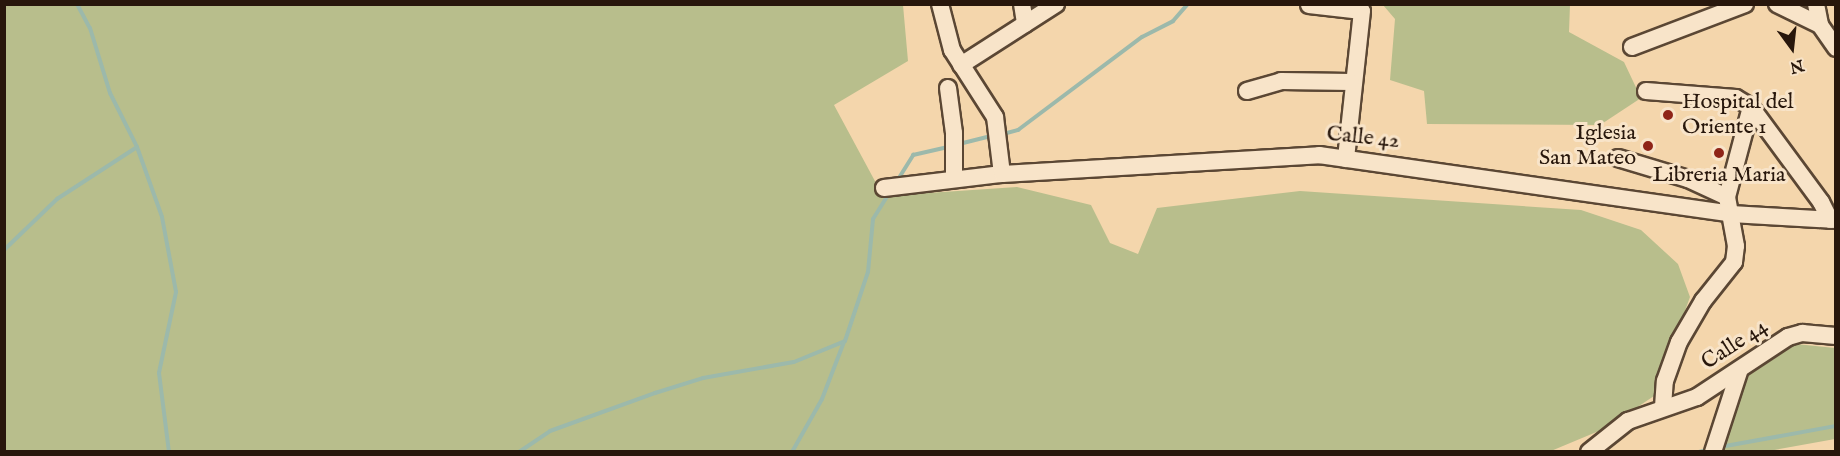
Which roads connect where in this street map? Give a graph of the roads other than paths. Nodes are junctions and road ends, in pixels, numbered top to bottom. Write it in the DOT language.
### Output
graph roads {
  1 [pos="940,4"];
  2 [pos="1022,4"];
  3 [pos="1056,4"];
  4 [pos="1745,4"];
  5 [pos="1777,4"];
  6 [pos="1816,4"];
  7 [pos="1309,5"];
  8 [pos="1025,24"];
  9 [pos="1820,25"];
  10 [pos="1632,47"];
  11 [pos="1836,48"];
  12 [pos="961,65"];
  13 [pos="1352,82"];
  14 [pos="948,88"];
  15 [pos="1247,91"];
  16 [pos="1646,91"];
  17 [pos="1750,107"];
  18 [pos="1618,158"];
  19 [pos="1346,159"];
  20 [pos="1002,174"];
  21 [pos="954,179"];
  22 [pos="1688,179"];
  23 [pos="884,188"];
  24 [pos="1727,197"];
  25 [pos="1672,204"];
  26 [pos="1731,214"];
  27 [pos="1833,220"];
  28 [pos="1836,336"];
  29 [pos="1740,369"];
  30 [pos="1663,407"];
  31 [pos="1589,452"];
  32 [pos="1713,452"];
  1 -- 12 [label="street"];
  2 -- 8 [label="street"];
  3 -- 8 [label="street"];
  4 -- 10 [label="street"];
  5 -- 9 [label="street"];
  6 -- 9 [label="street"];
  7 -- 13 [label="street"];
  8 -- 12 [label="street"];
  9 -- 11 [label="street"];
  12 -- 20 [label="street"];
  13 -- 15 [label="street"];
  13 -- 19 [label="street"];
  14 -- 21 [label="street"];
  16 -- 17 [label="street"];
  17 -- 24 [label="street"];
  17 -- 27 [label="street"];
  18 -- 22 [label="street"];
  19 -- 20 [label="street, Calle 42"];
  19 -- 25 [label="street, Calle 42"];
  20 -- 21 [label="street, Calle 42"];
  21 -- 23 [label="street, Calle 42"];
  22 -- 24 [label="street"];
  22 -- 25 [label="street"];
  24 -- 26 [label="street"];
  25 -- 26 [label="street, Calle 42"];
  26 -- 27 [label="street, Calle 42"];
  26 -- 30 [label="street"];
  28 -- 29 [label="street, Calle 44"];
  29 -- 30 [label="street, Calle 44"];
  29 -- 32 [label="street"];
  30 -- 31 [label="street, Calle 44"];
}
